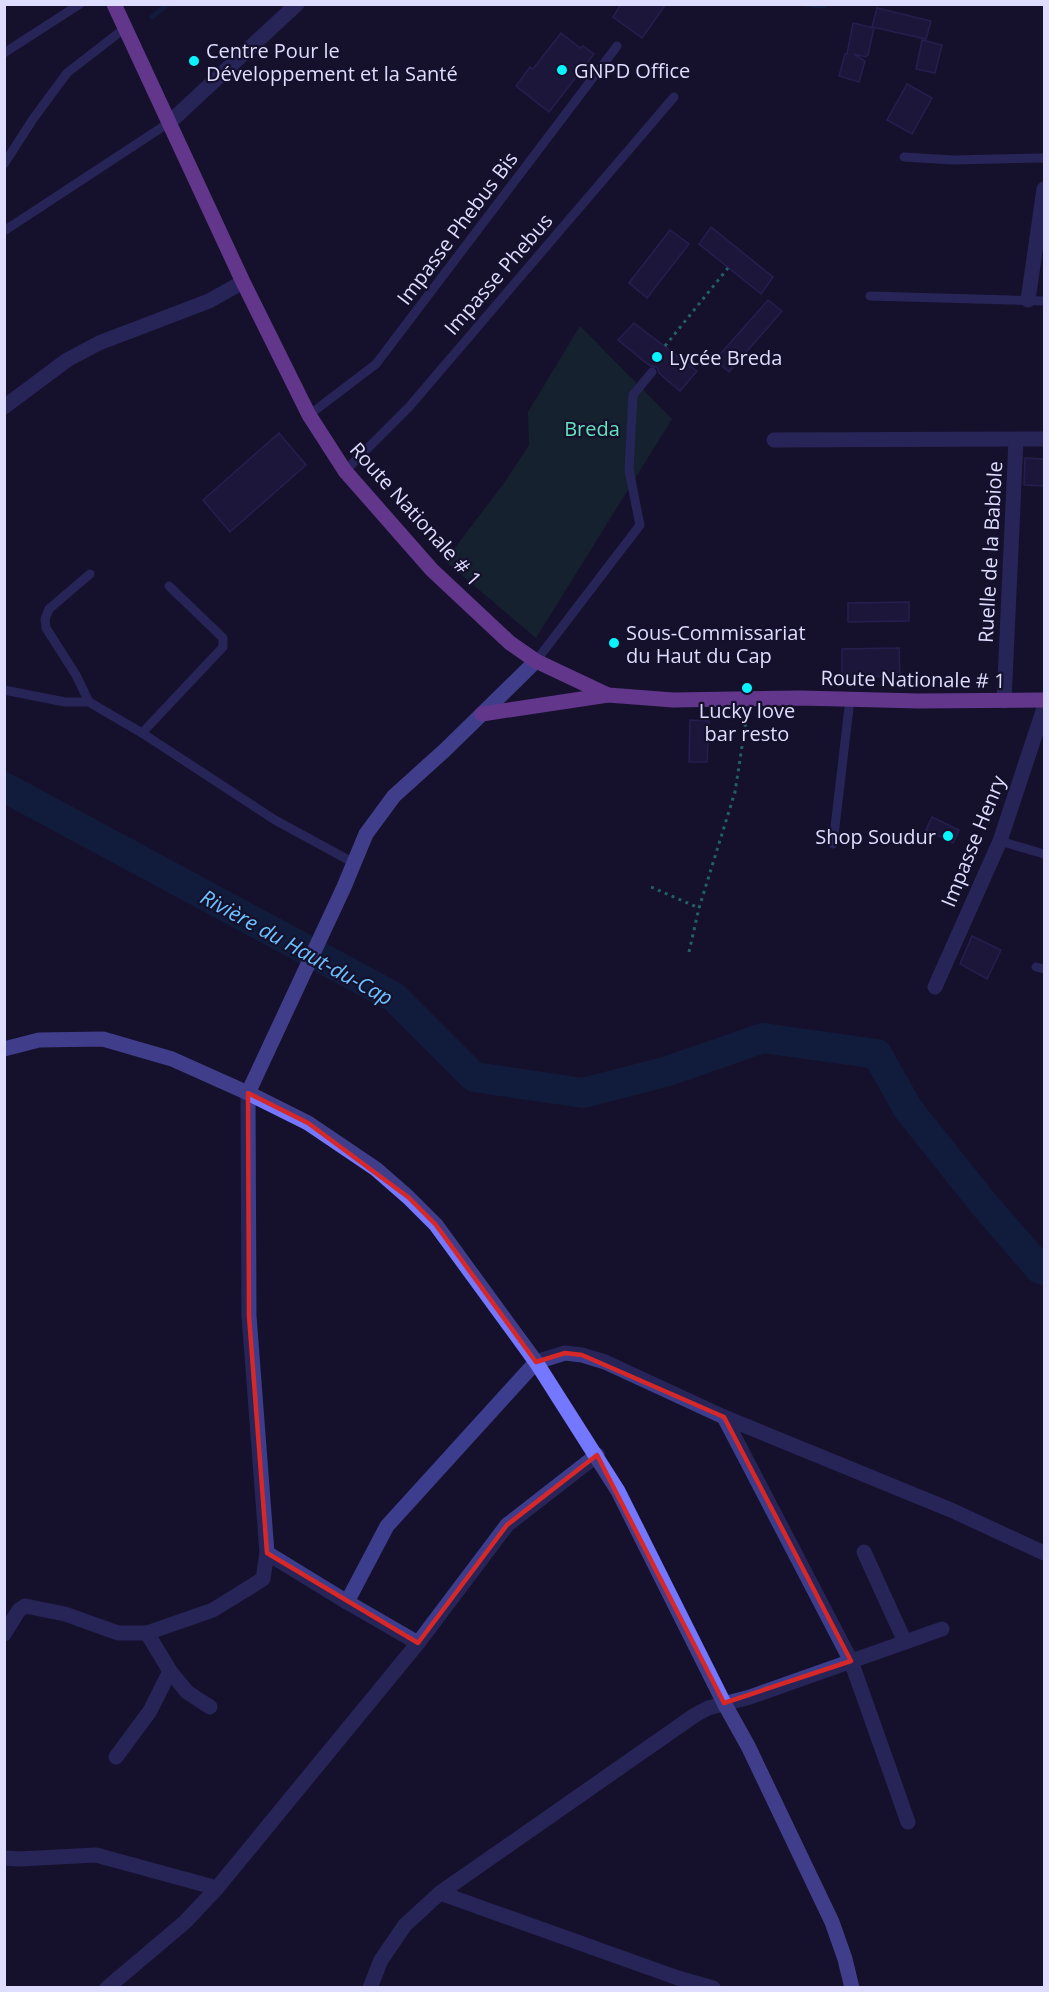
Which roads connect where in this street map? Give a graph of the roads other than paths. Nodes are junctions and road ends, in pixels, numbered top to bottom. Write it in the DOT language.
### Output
graph roads {
  1 [pos="80,4"];
  2 [pos="114,4"];
  3 [pos="297,4"];
  4 [pos="125,28"];
  5 [pos="617,46"];
  6 [pos="4,53"];
  7 [pos="674,97"];
  8 [pos="170,123"];
  9 [pos="904,157"];
  10 [pos="1044,158"];
  11 [pos="4,164"];
  12 [pos="1044,189"];
  13 [pos="4,231"];
  14 [pos="243,282"];
  15 [pos="870,296"];
  16 [pos="1028,300"];
  17 [pos="1044,301"];
  18 [pos="652,372"];
  19 [pos="4,407"];
  20 [pos="309,415"];
  21 [pos="1044,439"];
  22 [pos="774,440"];
  23 [pos="1016,440"];
  24 [pos="345,471"];
  25 [pos="90,574"];
  26 [pos="169,586"];
  27 [pos="536,661"];
  28 [pos="4,690"];
  29 [pos="608,695"];
  30 [pos="850,699"];
  31 [pos="1044,700"];
  32 [pos="1004,701"];
  33 [pos="89,702"];
  34 [pos="1044,708"];
  35 [pos="482,714"];
  36 [pos="142,733"];
  37 [pos="1000,841"];
  38 [pos="833,843"];
  39 [pos="1044,854"];
  40 [pos="354,863"];
  41 [pos="935,987"];
  42 [pos="4,1049"];
  43 [pos="248,1093"];
  44 [pos="536,1362"];
  45 [pos="724,1417"];
  46 [pos="597,1455"];
  47 [pos="864,1552"];
  48 [pos="1044,1552"];
  49 [pos="267,1553"];
  50 [pos="347,1602"];
  51 [pos="942,1629"];
  52 [pos="147,1633"];
  53 [pos="4,1634"];
  54 [pos="905,1642"];
  55 [pos="418,1643"];
  56 [pos="851,1661"];
  57 [pos="170,1671"];
  58 [pos="724,1703"];
  59 [pos="210,1707"];
  60 [pos="116,1756"];
  61 [pos="908,1822"];
  62 [pos="4,1858"];
  63 [pos="218,1888"];
  64 [pos="440,1893"];
  65 [pos="676,1983"];
  66 [pos="107,1988"];
  67 [pos="370,1988"];
  68 [pos="713,1988"];
  69 [pos="852,1988"];
  1 -- 6 [label="lane"];
  2 -- 4 [label="main road, Route Nationale # 1"];
  3 -- 8 [label="street"];
  4 -- 8 [label="main road, Route Nationale # 1"];
  4 -- 11 [label="lane"];
  5 -- 20 [label="lane, Impasse Phebus Bis"];
  7 -- 24 [label="lane, Impasse Phebus"];
  8 -- 13 [label="lane"];
  8 -- 14 [label="main road, Route Nationale # 1"];
  9 -- 10 [label="lane"];
  12 -- 16 [label="street"];
  14 -- 19 [label="street"];
  14 -- 20 [label="main road, Route Nationale # 1"];
  15 -- 16 [label="lane"];
  16 -- 17 [label="lane"];
  18 -- 27 [label="lane"];
  20 -- 24 [label="main road, Route Nationale # 1"];
  21 -- 23 [label="street"];
  22 -- 23 [label="street"];
  23 -- 32 [label="street, Ruelle de la Babiole"];
  24 -- 27 [label="main road, Route Nationale # 1"];
  25 -- 33 [label="lane"];
  26 -- 36 [label="lane"];
  27 -- 29 [label="main road, Route Nationale # 1"];
  27 -- 35 [label="main road"];
  28 -- 33 [label="lane"];
  29 -- 30 [label="main road, Route Nationale # 1"];
  29 -- 35 [label="main road"];
  30 -- 32 [label="main road, Route Nationale # 1"];
  30 -- 38 [label="lane"];
  31 -- 32 [label="main road, Route Nationale # 1"];
  33 -- 36 [label="lane"];
  34 -- 37 [label="street, Impasse Henry"];
  35 -- 40 [label="main road"];
  36 -- 40 [label="lane"];
  37 -- 39 [label="lane"];
  37 -- 41 [label="street, Impasse Henry"];
  40 -- 43 [label="main road"];
  42 -- 43 [label="main road"];
  43 -- 44 [label="main road"];
  43 -- 49 [label="street"];
  44 -- 45 [label="street"];
  44 -- 46 [label="main road"];
  44 -- 50 [label="street"];
  45 -- 48 [label="street"];
  45 -- 56 [label="street"];
  46 -- 55 [label="street"];
  46 -- 58 [label="main road"];
  47 -- 54 [label="street"];
  49 -- 50 [label="street"];
  49 -- 52 [label="street"];
  50 -- 55 [label="street"];
  51 -- 54 [label="street"];
  52 -- 53 [label="street"];
  52 -- 57 [label="street"];
  54 -- 56 [label="street"];
  55 -- 63 [label="street"];
  56 -- 58 [label="street"];
  56 -- 61 [label="street"];
  57 -- 59 [label="street"];
  57 -- 60 [label="street"];
  58 -- 64 [label="street"];
  58 -- 69 [label="main road"];
  62 -- 63 [label="street"];
  63 -- 66 [label="street"];
  64 -- 65 [label="street"];
  64 -- 67 [label="street"];
  65 -- 68 [label="street"];
}
